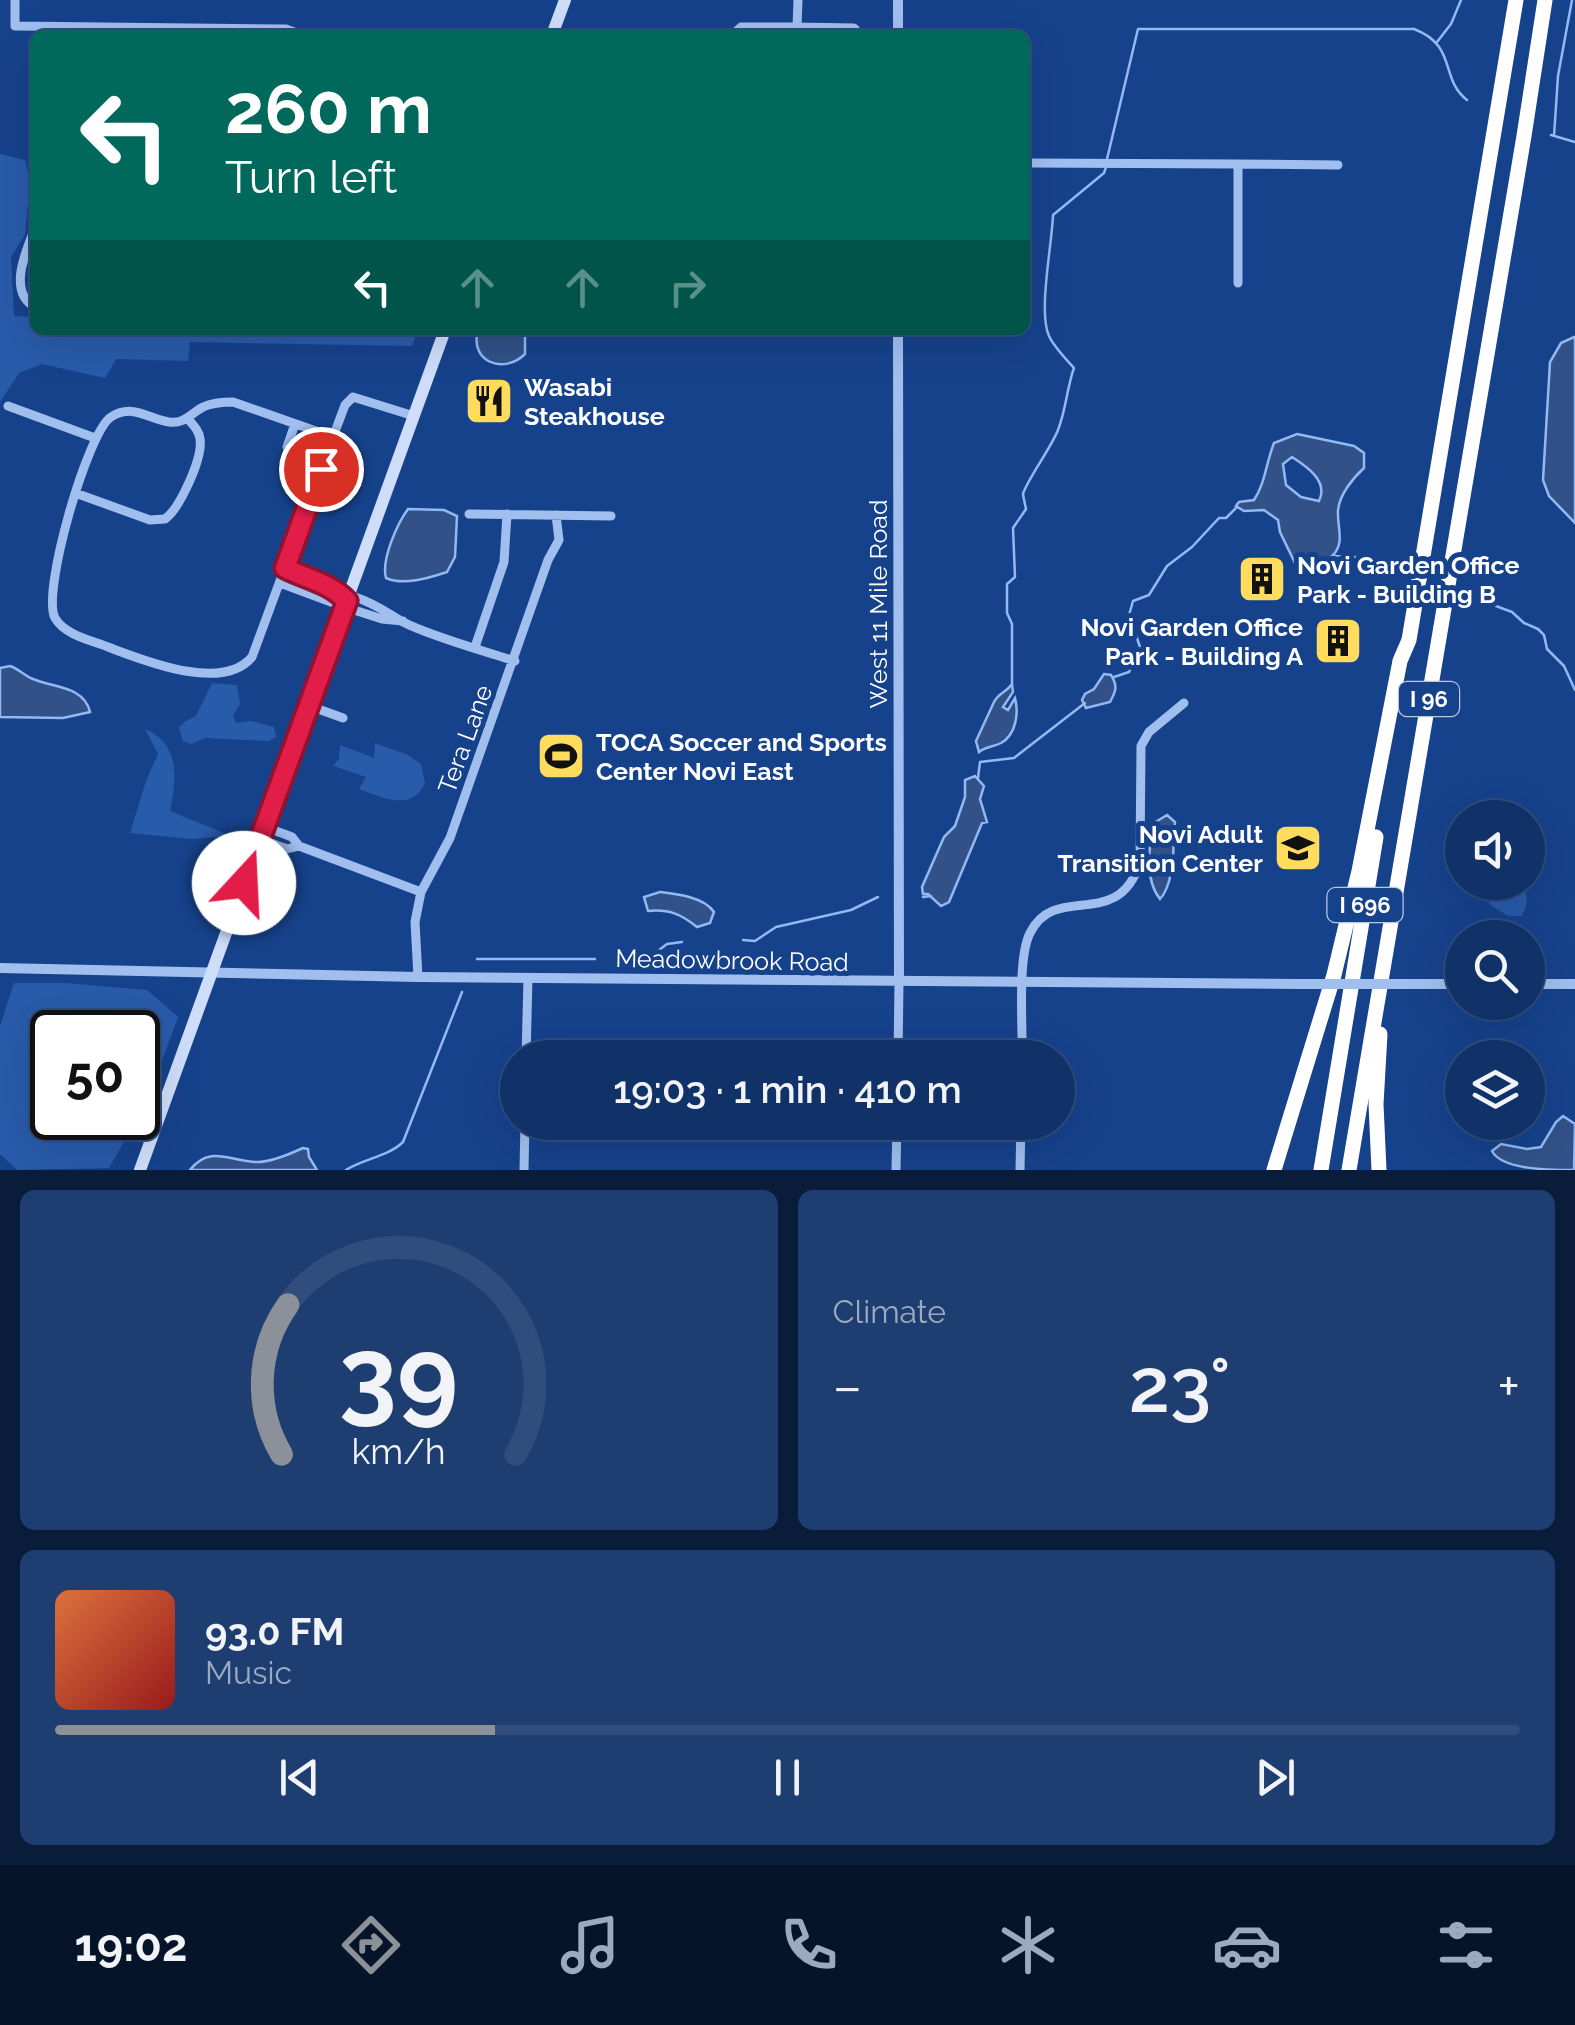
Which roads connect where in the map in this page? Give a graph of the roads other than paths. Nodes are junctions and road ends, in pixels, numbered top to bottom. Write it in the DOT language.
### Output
graph roads {
  1 [pos="15,0"];
  2 [pos="565,0"];
  3 [pos="798,0"];
  4 [pos="898,0"];
  5 [pos="1516,0"];
  6 [pos="1544,0"];
  7 [pos="1555,0"];
  8 [pos="797,27"];
  9 [pos="67,30"];
  10 [pos="144,30"];
  11 [pos="281,30"];
  12 [pos="554,30"];
  13 [pos="738,30"];
  14 [pos="856,30"];
  15 [pos="898,30"];
  16 [pos="1524,136"];
  17 [pos="1030,163"];
  18 [pos="1238,164"];
  19 [pos="1338,165"];
  20 [pos="30,241"];
  21 [pos="1238,282"];
  22 [pos="30,303"];
  23 [pos="443,335"];
  24 [pos="898,335"];
  25 [pos="8,406"];
  26 [pos="414,416"];
  27 [pos="188,418"];
  28 [pos="296,424"];
  29 [pos="333,437"];
  30 [pos="95,438"];
  31 [pos="321,469"];
  32 [pos="78,494"];
  33 [pos="469,514"];
  34 [pos="507,514"];
  35 [pos="556,515"];
  36 [pos="610,516"];
  37 [pos="288,570"];
  38 [pos="316,580"];
  39 [pos="280,583"];
  40 [pos="310,594"];
  41 [pos="349,605"];
  42 [pos="1409,640"];
  43 [pos="475,647"];
  44 [pos="515,661"];
  45 [pos="1184,703"];
  46 [pos="310,706"];
  47 [pos="344,718"];
  48 [pos="262,833"];
  49 [pos="421,892"];
  50 [pos="0,968"];
  51 [pos="212,972"];
  52 [pos="418,978"];
  53 [pos="528,978"];
  54 [pos="1381,979"];
  55 [pos="899,983"];
  56 [pos="1024,984"];
  57 [pos="1445,984"];
  58 [pos="1545,984"];
  59 [pos="1575,984"];
  60 [pos="526,1040"];
  61 [pos="898,1040"];
  62 [pos="1022,1040"];
  63 [pos="525,1140"];
  64 [pos="897,1140"];
  65 [pos="1021,1140"];
  66 [pos="140,1170"];
  67 [pos="524,1170"];
  68 [pos="896,1170"];
  69 [pos="1020,1170"];
  70 [pos="1274,1170"];
  71 [pos="1321,1170"];
  72 [pos="1349,1170"];
  73 [pos="1379,1170"];
  1 -- 9 [label="street"];
  2 -- 12 [label="main road"];
  3 -- 8 [label="street"];
  4 -- 15 [label="street"];
  5 -- 42 [label="highway"];
  6 -- 16 [label="highway, I 96"];
  7 -- 16 [label="highway"];
  8 -- 13 [label="street"];
  8 -- 14 [label="street"];
  10 -- 11 [label="street"];
  16 -- 54 [label="highway, I 96"];
  17 -- 18 [label="street"];
  18 -- 19 [label="street"];
  18 -- 21 [label="street"];
  20 -- 22 [label="street"];
  23 -- 26 [label="main road"];
  24 -- 55 [label="street, West 11 Mile Road"];
  25 -- 30 [label="street"];
  26 -- 29 [label="street"];
  26 -- 41 [label="main road"];
  27 -- 28 [label="street"];
  27 -- 30 [label="street"];
  27 -- 32 [label="street"];
  28 -- 29 [label="street"];
  28 -- 31 [label="street"];
  29 -- 31 [label="street"];
  30 -- 32 [label="street"];
  31 -- 37 [label="street"];
  32 -- 39 [label="street"];
  33 -- 34 [label="street"];
  34 -- 35 [label="street"];
  34 -- 43 [label="street"];
  35 -- 36 [label="street"];
  35 -- 44 [label="street, Tera Lane"];
  37 -- 38 [label="street"];
  37 -- 39 [label="street"];
  38 -- 40 [label="street"];
  38 -- 41 [label="street"];
  39 -- 40 [label="street"];
  40 -- 41 [label="street"];
  41 -- 43 [label="street"];
  41 -- 46 [label="main road"];
  42 -- 70 [label="highway"];
  42 -- 71 [label="highway, I 696"];
  43 -- 44 [label="street"];
  44 -- 49 [label="street, Tera Lane"];
  45 -- 56 [label="street"];
  46 -- 47 [label="street"];
  46 -- 48 [label="main road"];
  48 -- 49 [label="street"];
  48 -- 51 [label="main road"];
  49 -- 52 [label="street, Tera Lane"];
  50 -- 51 [label="street, Meadowbrook Road"];
  51 -- 52 [label="street, Meadowbrook Road"];
  51 -- 66 [label="main road"];
  52 -- 53 [label="street, Meadowbrook Road"];
  53 -- 55 [label="street, Meadowbrook Road"];
  53 -- 60 [label="street"];
  54 -- 72 [label="highway, I 96"];
  54 -- 73 [label="highway"];
  55 -- 56 [label="street, Meadowbrook Road"];
  55 -- 61 [label="street, West 11 Mile Road"];
  56 -- 57 [label="street, Meadowbrook Road, bridge"];
  56 -- 62 [label="street"];
  58 -- 59 [label="street"];
  63 -- 67 [label="street"];
  64 -- 68 [label="street"];
  65 -- 69 [label="street"];
}
